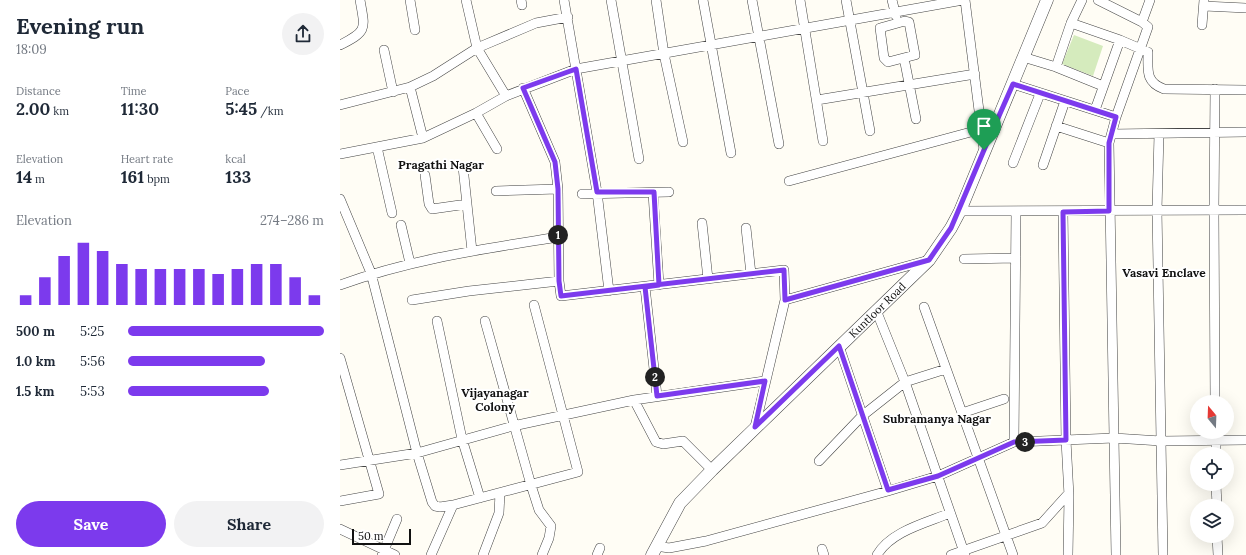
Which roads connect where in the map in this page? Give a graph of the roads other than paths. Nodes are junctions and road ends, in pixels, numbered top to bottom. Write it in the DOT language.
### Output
graph roads {
  1 [pos="360,0"];
  2 [pos="410,0"];
  3 [pos="466,0"];
  4 [pos="564,0"];
  5 [pos="611,0"];
  6 [pos="656,0"];
  7 [pos="703,0"];
  8 [pos="752,0"];
  9 [pos="800,0"];
  10 [pos="846,0"];
  11 [pos="892,0"];
  12 [pos="964,0"];
  13 [pos="1047,0"];
  14 [pos="1082,0"];
  15 [pos="1098,0"];
  16 [pos="1150,0"];
  17 [pos="1204,3"];
  18 [pos="1246,8"];
  19 [pos="895,12"];
  20 [pos="568,17"];
  21 [pos="849,21"];
  22 [pos="1142,22"];
  23 [pos="897,23"];
  24 [pos="1070,23"];
  25 [pos="1202,25"];
  26 [pos="805,29"];
  27 [pos="415,30"];
  28 [pos="758,37"];
  29 [pos="1120,40"];
  30 [pos="340,45"];
  31 [pos="711,46"];
  32 [pos="477,48"];
  33 [pos="1141,48"];
  34 [pos="384,50"];
  35 [pos="664,54"];
  36 [pos="1023,57"];
  37 [pos="623,61"];
  38 [pos="905,63"];
  39 [pos="1056,66"];
  40 [pos="576,69"];
  41 [pos="975,74"];
  42 [pos="909,84"];
  43 [pos="1013,84"];
  44 [pos="1103,86"];
  45 [pos="410,87"];
  46 [pos="523,88"];
  47 [pos="1215,90"];
  48 [pos="1246,90"];
  49 [pos="393,92"];
  50 [pos="862,92"];
  51 [pos="1040,94"];
  52 [pos="506,96"];
  53 [pos="817,100"];
  54 [pos="1065,101"];
  55 [pos="340,105"];
  56 [pos="1095,110"];
  57 [pos="476,113"];
  58 [pos="1116,117"];
  59 [pos="916,119"];
  60 [pos="1056,126"];
  61 [pos="982,129"];
  62 [pos="870,131"];
  63 [pos="1246,132"];
  64 [pos="1214,133"];
  65 [pos="1112,134"];
  66 [pos="1159,134"];
  67 [pos="423,138"];
  68 [pos="823,141"];
  69 [pos="683,142"];
  70 [pos="1109,143"];
  71 [pos="779,144"];
  72 [pos="377,147"];
  73 [pos="497,148"];
  74 [pos="984,150"];
  75 [pos="731,153"];
  76 [pos="340,154"];
  77 [pos="639,159"];
  78 [pos="1013,162"];
  79 [pos="1043,165"];
  80 [pos="463,167"];
  81 [pos="425,175"];
  82 [pos="789,181"];
  83 [pos="558,189"];
  84 [pos="496,191"];
  85 [pos="597,192"];
  86 [pos="654,192"];
  87 [pos="669,192"];
  88 [pos="582,194"];
  89 [pos="340,199"];
  90 [pos="467,204"];
  91 [pos="1157,210"];
  92 [pos="1214,210"];
  93 [pos="1246,210"];
  94 [pos="960,211"];
  95 [pos="1016,211"];
  96 [pos="1109,211"];
  97 [pos="1063,212"];
  98 [pos="392,213"];
  99 [pos="702,223"];
  100 [pos="400,225"];
  101 [pos="746,228"];
  102 [pos="558,237"];
  103 [pos="472,251"];
  104 [pos="1016,258"];
  105 [pos="964,259"];
  106 [pos="929,260"];
  107 [pos="410,263"];
  108 [pos="371,273"];
  109 [pos="751,274"];
  110 [pos="708,279"];
  111 [pos="559,281"];
  112 [pos="340,285"];
  113 [pos="659,285"];
  114 [pos="645,287"];
  115 [pos="609,291"];
  116 [pos="412,300"];
  117 [pos="785,300"];
  118 [pos="534,305"];
  119 [pos="924,307"];
  120 [pos="876,310"];
  121 [pos="437,321"];
  122 [pos="485,321"];
  123 [pos="839,346"];
  124 [pos="340,358"];
  125 [pos="946,369"];
  126 [pos="765,381"];
  127 [pos="905,382"];
  128 [pos="1215,395"];
  129 [pos="657,396"];
  130 [pos="1004,399"];
  131 [pos="634,400"];
  132 [pos="962,413"];
  133 [pos="563,415"];
  134 [pos="862,416"];
  135 [pos="513,426"];
  136 [pos="755,427"];
  137 [pos="1114,438"];
  138 [pos="1190,438"];
  139 [pos="1234,438"];
  140 [pos="462,439"];
  141 [pos="1066,440"];
  142 [pos="1246,440"];
  143 [pos="1161,441"];
  144 [pos="1014,442"];
  145 [pos="417,453"];
  146 [pos="978,458"];
  147 [pos="369,461"];
  148 [pos="819,461"];
  149 [pos="340,466"];
  150 [pos="712,470"];
  151 [pos="938,476"];
  152 [pos="531,485"];
  153 [pos="888,490"];
  154 [pos="500,493"];
  155 [pos="1069,493"];
  156 [pos="480,498"];
  157 [pos="340,501"];
  158 [pos="453,505"];
  159 [pos="950,513"];
  160 [pos="397,519"];
  161 [pos="340,530"];
  162 [pos="1007,536"];
  163 [pos="1217,543"];
  164 [pos="654,551"];
  165 [pos="383,553"];
  166 [pos="964,553"];
  167 [pos="395,555"];
  168 [pos="431,555"];
  169 [pos="483,555"];
  170 [pos="542,555"];
  171 [pos="877,555"];
  172 [pos="951,555"];
  173 [pos="1013,555"];
  174 [pos="1068,555"];
  175 [pos="1116,555"];
  176 [pos="1163,555"];
  177 [pos="1218,555"];
  1 -- 30 [label="street"];
  2 -- 27 [label="street"];
  3 -- 32 [label="street"];
  4 -- 20 [label="street"];
  5 -- 37 [label="street"];
  6 -- 35 [label="street"];
  7 -- 31 [label="street"];
  8 -- 28 [label="street"];
  9 -- 26 [label="street"];
  10 -- 21 [label="street"];
  11 -- 19 [label="street"];
  12 -- 19 [label="street"];
  12 -- 41 [label="street"];
  13 -- 36 [label="street, Kuntloor Road"];
  14 -- 24 [label="street"];
  15 -- 22 [label="street"];
  16 -- 22 [label="street"];
  17 -- 18 [label="street"];
  17 -- 25 [label="street"];
  19 -- 21 [label="street"];
  19 -- 23 [label="street"];
  20 -- 32 [label="street"];
  20 -- 40 [label="street"];
  21 -- 26 [label="street"];
  21 -- 50 [label="street"];
  22 -- 33 [label="street"];
  23 -- 23 [label="street"];
  24 -- 29 [label="street"];
  24 -- 39 [label="street"];
  26 -- 28 [label="street"];
  26 -- 53 [label="street"];
  28 -- 31 [label="street"];
  28 -- 71 [label="street"];
  29 -- 33 [label="street"];
  29 -- 44 [label="street"];
  31 -- 35 [label="street"];
  31 -- 75 [label="street"];
  32 -- 45 [label="street"];
  32 -- 52 [label="street"];
  33 -- 47 [label="street"];
  33 -- 58 [label="street"];
  34 -- 49 [label="street"];
  35 -- 37 [label="street"];
  35 -- 69 [label="street"];
  36 -- 39 [label="street"];
  36 -- 43 [label="street, Kuntloor Road"];
  37 -- 40 [label="street"];
  37 -- 77 [label="street"];
  38 -- 42 [label="street"];
  39 -- 44 [label="street"];
  40 -- 46 [label="street"];
  40 -- 85 [label="street"];
  41 -- 42 [label="street"];
  41 -- 61 [label="street"];
  42 -- 50 [label="street"];
  42 -- 59 [label="street"];
  43 -- 51 [label="street"];
  43 -- 74 [label="street, Kuntloor Road"];
  44 -- 56 [label="street"];
  45 -- 49 [label="street"];
  45 -- 67 [label="street"];
  46 -- 52 [label="street"];
  46 -- 83 [label="street"];
  47 -- 48 [label="street"];
  47 -- 64 [label="street"];
  49 -- 55 [label="street"];
  50 -- 53 [label="street"];
  50 -- 62 [label="street"];
  51 -- 54 [label="street"];
  51 -- 78 [label="street"];
  52 -- 57 [label="street"];
  53 -- 68 [label="street"];
  54 -- 56 [label="street"];
  54 -- 60 [label="street"];
  56 -- 58 [label="street"];
  57 -- 67 [label="street"];
  57 -- 73 [label="street"];
  58 -- 65 [label="street"];
  60 -- 70 [label="street"];
  60 -- 79 [label="street"];
  61 -- 74 [label="street"];
  61 -- 82 [label="street"];
  63 -- 64 [label="street"];
  64 -- 66 [label="street"];
  64 -- 92 [label="street"];
  65 -- 66 [label="street"];
  65 -- 70 [label="street"];
  66 -- 91 [label="street"];
  67 -- 72 [label="street"];
  70 -- 96 [label="street"];
  72 -- 76 [label="street"];
  72 -- 98 [label="street"];
  74 -- 94 [label="street, Kuntloor Road"];
  80 -- 90 [label="street"];
  81 -- 90 [label="street"];
  83 -- 84 [label="street"];
  83 -- 102 [label="street"];
  85 -- 86 [label="street"];
  85 -- 88 [label="street"];
  85 -- 115 [label="street"];
  86 -- 87 [label="street"];
  86 -- 113 [label="street"];
  89 -- 108 [label="street"];
  90 -- 103 [label="street"];
  91 -- 92 [label="street"];
  91 -- 96 [label="street"];
  91 -- 143 [label="street"];
  92 -- 93 [label="street"];
  92 -- 128 [label="street"];
  94 -- 95 [label="street"];
  94 -- 106 [label="street, Kuntloor Road"];
  95 -- 97 [label="street"];
  95 -- 104 [label="street"];
  96 -- 97 [label="street"];
  96 -- 137 [label="street"];
  97 -- 141 [label="street"];
  99 -- 110 [label="street"];
  100 -- 107 [label="street"];
  101 -- 109 [label="street"];
  102 -- 103 [label="street"];
  102 -- 111 [label="street"];
  103 -- 107 [label="street"];
  104 -- 105 [label="street"];
  104 -- 144 [label="street"];
  106 -- 117 [label="street"];
  106 -- 120 [label="street, Kuntloor Road"];
  107 -- 108 [label="street"];
  108 -- 112 [label="street"];
  108 -- 145 [label="street"];
  109 -- 110 [label="street"];
  109 -- 117 [label="street"];
  110 -- 113 [label="street"];
  111 -- 115 [label="street"];
  111 -- 116 [label="street"];
  113 -- 114 [label="street"];
  114 -- 115 [label="street"];
  114 -- 129 [label="street"];
  117 -- 126 [label="street"];
  118 -- 133 [label="street"];
  119 -- 125 [label="street"];
  120 -- 123 [label="street, Kuntloor Road"];
  120 -- 127 [label="street"];
  121 -- 140 [label="street"];
  122 -- 135 [label="street"];
  123 -- 134 [label="street"];
  123 -- 136 [label="street, Kuntloor Road"];
  124 -- 147 [label="street"];
  125 -- 127 [label="street"];
  125 -- 132 [label="street"];
  126 -- 129 [label="street"];
  126 -- 136 [label="street"];
  127 -- 134 [label="street"];
  127 -- 151 [label="street"];
  129 -- 131 [label="street"];
  130 -- 132 [label="street"];
  131 -- 133 [label="street"];
  131 -- 150 [label="street"];
  132 -- 146 [label="street"];
  133 -- 135 [label="street"];
  133 -- 152 [label="street"];
  134 -- 148 [label="street"];
  134 -- 153 [label="street"];
  135 -- 140 [label="street"];
  135 -- 152 [label="street"];
  136 -- 150 [label="street, Kuntloor Road"];
  137 -- 141 [label="street"];
  137 -- 143 [label="street"];
  137 -- 175 [label="street"];
  138 -- 143 [label="street"];
  139 -- 142 [label="street"];
  140 -- 145 [label="street"];
  140 -- 156 [label="street"];
  141 -- 144 [label="street"];
  141 -- 155 [label="street"];
  143 -- 176 [label="street"];
  144 -- 146 [label="street"];
  145 -- 147 [label="street"];
  145 -- 158 [label="street"];
  146 -- 151 [label="street"];
  146 -- 162 [label="street"];
  147 -- 149 [label="street"];
  147 -- 157 [label="street"];
  150 -- 164 [label="street, Kuntloor Road"];
  151 -- 153 [label="street"];
  151 -- 159 [label="street"];
  152 -- 154 [label="street"];
  152 -- 170 [label="street"];
  153 -- 164 [label="street"];
  154 -- 156 [label="street"];
  154 -- 169 [label="street"];
  155 -- 162 [label="street"];
  155 -- 174 [label="street"];
  156 -- 158 [label="street"];
  158 -- 168 [label="street"];
  159 -- 166 [label="street"];
  159 -- 171 [label="street"];
  160 -- 165 [label="street"];
  161 -- 165 [label="street"];
  162 -- 166 [label="street"];
  162 -- 173 [label="street"];
  163 -- 177 [label="street"];
  165 -- 167 [label="street"];
  166 -- 172 [label="street"];
}
